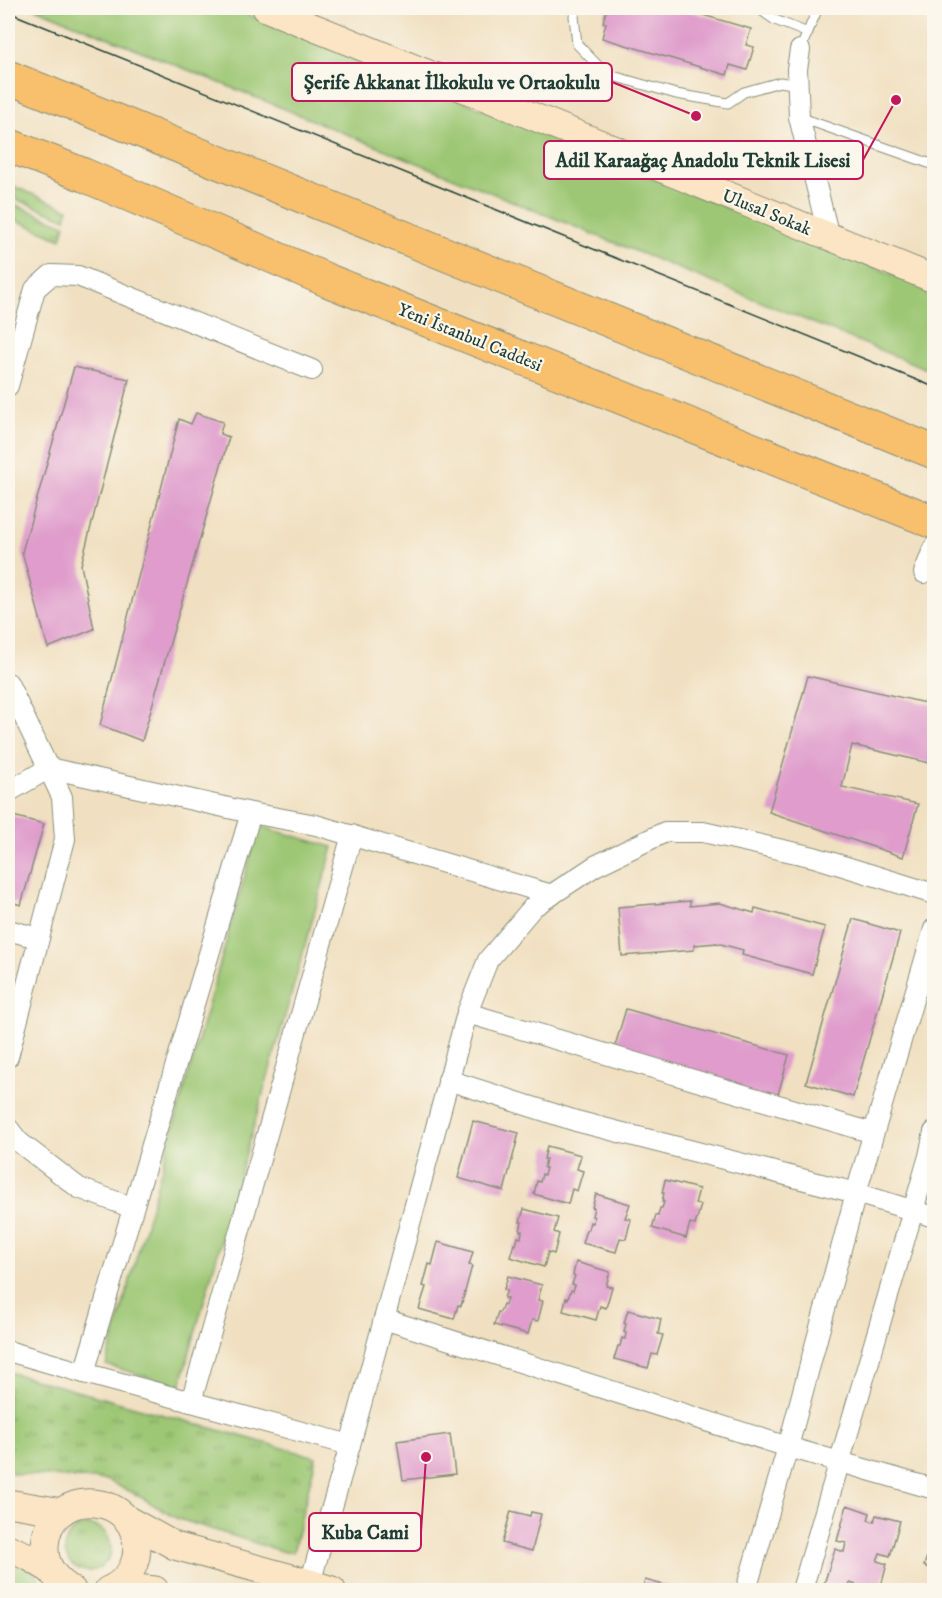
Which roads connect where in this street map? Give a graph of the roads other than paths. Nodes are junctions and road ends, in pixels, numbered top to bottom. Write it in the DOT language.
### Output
graph roads {
  1 [pos="266,8"];
  2 [pos="576,8"];
  3 [pos="758,8"];
  4 [pos="818,8"];
  5 [pos="804,42"];
  6 [pos="8,77"];
  7 [pos="798,85"];
  8 [pos="800,117"];
  9 [pos="8,145"];
  10 [pos="934,165"];
  11 [pos="829,237"];
  12 [pos="934,279"];
  13 [pos="14,335"];
  14 [pos="312,370"];
  15 [pos="8,386"];
  16 [pos="934,452"];
  17 [pos="934,522"];
  18 [pos="934,547"];
  19 [pos="924,573"];
  20 [pos="8,683"];
  21 [pos="49,768"];
  22 [pos="8,792"];
  23 [pos="251,813"];
  24 [pos="352,835"];
  25 [pos="934,894"];
  26 [pos="552,895"];
  27 [pos="934,929"];
  28 [pos="8,930"];
  29 [pos="38,938"];
  30 [pos="467,1013"];
  31 [pos="8,1057"];
  32 [pos="448,1080"];
  33 [pos="8,1128"];
  34 [pos="873,1132"];
  35 [pos="934,1132"];
  36 [pos="932,1157"];
  37 [pos="856,1193"];
  38 [pos="133,1208"];
  39 [pos="914,1211"];
  40 [pos="934,1217"];
  41 [pos="384,1319"];
  42 [pos="8,1351"];
  43 [pos="84,1373"];
  44 [pos="191,1402"];
  45 [pos="350,1445"];
  46 [pos="788,1447"];
  47 [pos="840,1461"];
  48 [pos="934,1489"];
  49 [pos="8,1503"];
  50 [pos="62,1512"];
  51 [pos="128,1520"];
  52 [pos="8,1548"];
  53 [pos="57,1582"];
  54 [pos="321,1587"];
  55 [pos="112,1589"];
  56 [pos="155,1590"];
  57 [pos="746,1590"];
  58 [pos="802,1590"];
  1 -- 11 [label="street, Ulusal Sokak"];
  2 -- 7 [label="lane"];
  3 -- 5 [label="lane"];
  4 -- 5 [label="lane"];
  5 -- 7 [label="street"];
  6 -- 16 [label="highway"];
  7 -- 8 [label="street"];
  8 -- 10 [label="lane"];
  8 -- 11 [label="street"];
  9 -- 17 [label="highway, Yeni İstanbul Caddesi"];
  11 -- 12 [label="street, Ulusal Sokak"];
  13 -- 14 [label="street"];
  13 -- 15 [label="street"];
  18 -- 19 [label="street"];
  20 -- 21 [label="street"];
  21 -- 22 [label="street"];
  21 -- 23 [label="street"];
  21 -- 29 [label="street"];
  23 -- 24 [label="street"];
  23 -- 38 [label="street"];
  24 -- 26 [label="street"];
  24 -- 44 [label="street"];
  25 -- 26 [label="street"];
  26 -- 30 [label="street"];
  27 -- 34 [label="street"];
  28 -- 29 [label="street"];
  29 -- 31 [label="street"];
  30 -- 32 [label="street"];
  30 -- 34 [label="street"];
  32 -- 37 [label="street"];
  32 -- 41 [label="street"];
  33 -- 38 [label="street"];
  34 -- 37 [label="street"];
  35 -- 36 [label="street"];
  36 -- 39 [label="street"];
  37 -- 39 [label="street"];
  37 -- 46 [label="street"];
  38 -- 43 [label="street"];
  39 -- 40 [label="street"];
  39 -- 47 [label="street"];
  41 -- 45 [label="street"];
  41 -- 46 [label="street"];
  42 -- 43 [label="street"];
  43 -- 44 [label="street"];
  44 -- 45 [label="street"];
  45 -- 54 [label="street"];
  46 -- 47 [label="street"];
  46 -- 57 [label="street"];
  47 -- 48 [label="street"];
  47 -- 58 [label="street"];
  49 -- 50 [label="street"];
  50 -- 51 [label="street"];
  50 -- 53 [label="street"];
  51 -- 54 [label="street"];
  51 -- 55 [label="street"];
  52 -- 53 [label="street"];
  55 -- 56 [label="street"];
}
